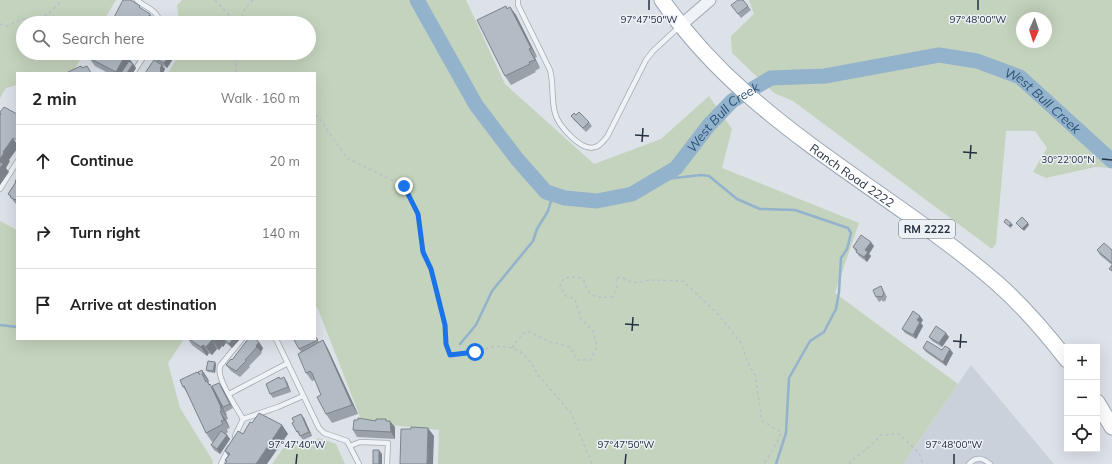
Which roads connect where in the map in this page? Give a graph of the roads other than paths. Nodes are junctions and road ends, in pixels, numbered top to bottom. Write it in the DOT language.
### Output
graph roads {
  1 [pos="137,0"];
  2 [pos="662,0"];
  3 [pos="710,0"];
  4 [pos="518,3"];
  5 [pos="511,8"];
  6 [pos="157,16"];
  7 [pos="681,25"];
  8 [pos="141,60"];
  9 [pos="134,72"];
  10 [pos="16,164"];
  11 [pos="0,189"];
  12 [pos="241,340"];
  13 [pos="276,340"];
  14 [pos="1064,356"];
  15 [pos="288,363"];
  16 [pos="229,394"];
  17 [pos="303,396"];
  18 [pos="1100,407"];
  19 [pos="243,419"];
  20 [pos="1112,427"];
  21 [pos="350,446"];
  22 [pos="221,464"];
  23 [pos="360,464"];
  24 [pos="387,464"];
  25 [pos="969,464"];
  26 [pos="990,464"];
  1 -- 6 [label="lane"];
  2 -- 7 [label="main road, Ranch Road 2222 / RM 2222"];
  3 -- 7 [label="street"];
  4 -- 5 [label="lane"];
  4 -- 7 [label="lane"];
  7 -- 14 [label="main road, Ranch Road 2222 / RM 2222"];
  8 -- 9 [label="lane"];
  10 -- 11 [label="lane"];
  12 -- 16 [label="lane"];
  13 -- 15 [label="lane"];
  15 -- 16 [label="lane"];
  15 -- 17 [label="lane"];
  16 -- 19 [label="lane"];
  17 -- 19 [label="lane"];
  17 -- 21 [label="lane"];
  18 -- 20 [label="main road"];
  19 -- 22 [label="lane"];
  21 -- 23 [label="lane"];
  21 -- 24 [label="lane"];
  25 -- 26 [label="lane"];
}
